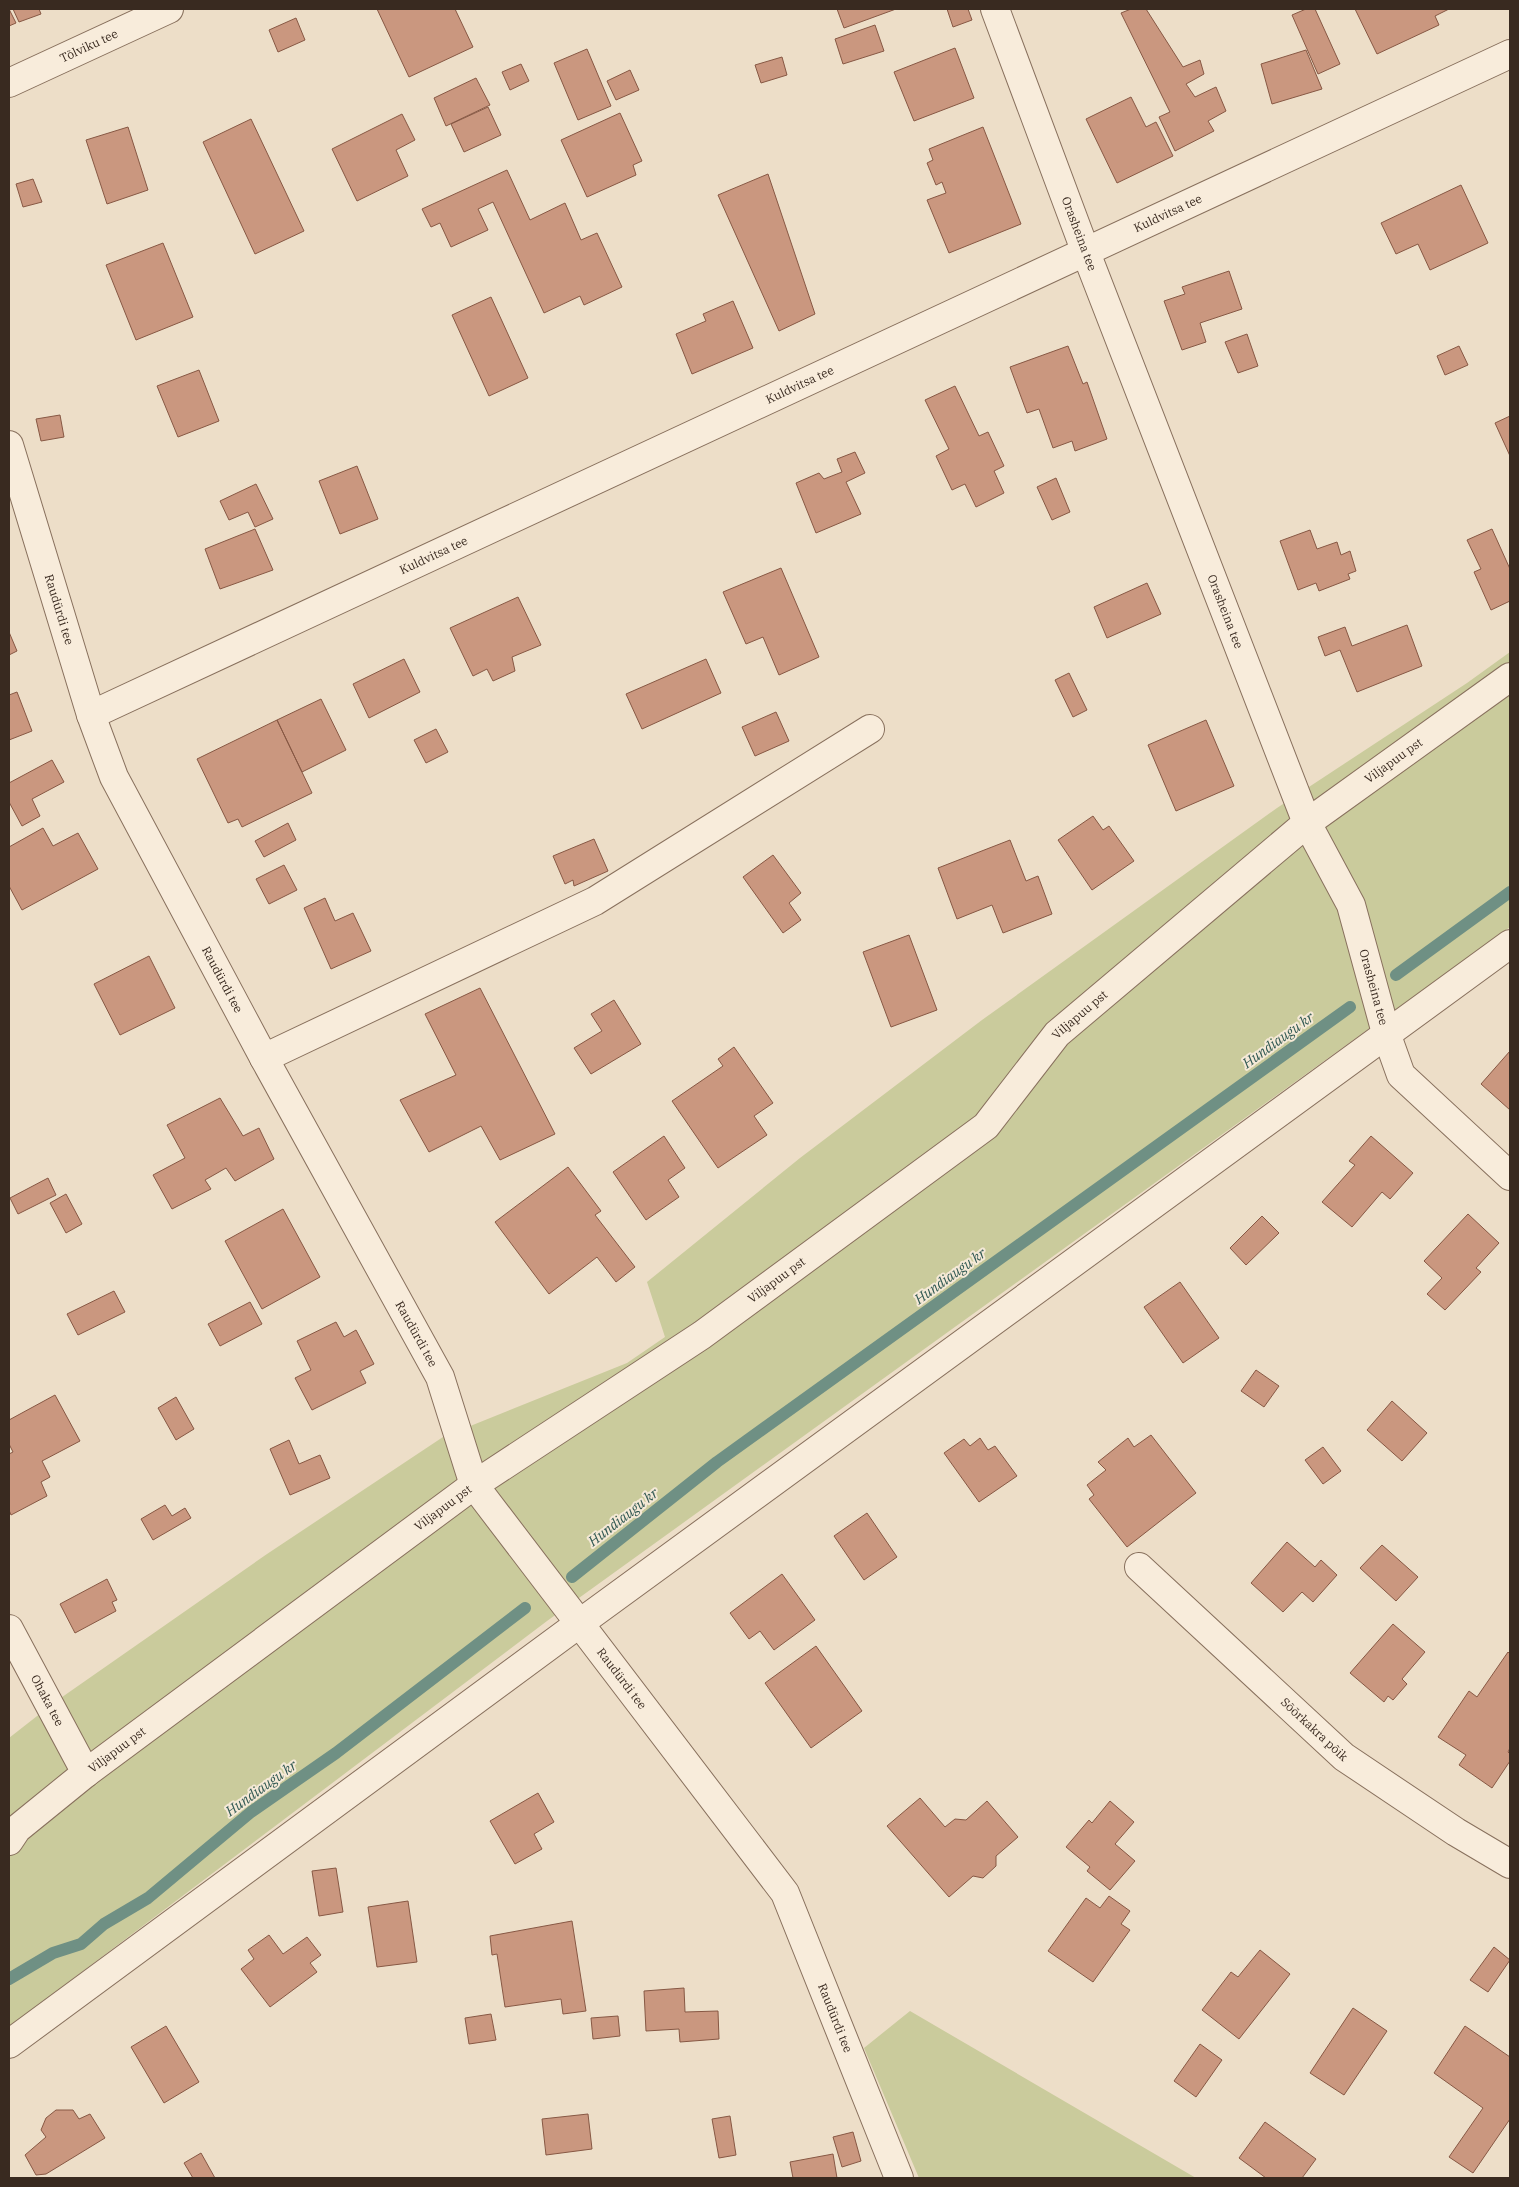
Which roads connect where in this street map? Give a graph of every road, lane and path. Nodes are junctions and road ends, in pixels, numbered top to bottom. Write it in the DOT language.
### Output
graph roads {
  1 [pos="169,9"];
  2 [pos="996,9"];
  3 [pos="1510,54"];
  4 [pos="9,83"];
  5 [pos="1085,250"];
  6 [pos="10,452"];
  7 [pos="1510,677"];
  8 [pos="91,715"];
  9 [pos="870,729"];
  10 [pos="1307,823"];
  11 [pos="1510,944"];
  12 [pos="1386,1034"];
  13 [pos="264,1058"];
  14 [pos="1510,1176"];
  15 [pos="474,1485"];
  16 [pos="1139,1567"];
  17 [pos="580,1623"];
  18 [pos="9,1629"];
  19 [pos="86,1772"];
  20 [pos="9,1841"];
  21 [pos="1510,1864"];
  22 [pos="9,2044"];
  23 [pos="900,2178"];
  1 -- 4 [label="street, Tõlviku tee"];
  2 -- 5 [label="street, Orasheina tee"];
  3 -- 5 [label="street, Kuldvitsa tee"];
  5 -- 8 [label="street, Kuldvitsa tee"];
  5 -- 10 [label="street, Orasheina tee"];
  6 -- 8 [label="street, Raudürdi tee"];
  7 -- 10 [label="street, Viljapuu pst"];
  8 -- 13 [label="street, Raudürdi tee"];
  9 -- 13 [label="street"];
  10 -- 12 [label="street, Orasheina tee"];
  10 -- 15 [label="street, Viljapuu pst"];
  11 -- 12 [label="street"];
  12 -- 14 [label="street, Orasheina tee"];
  12 -- 17 [label="street"];
  13 -- 15 [label="street, Raudürdi tee"];
  15 -- 17 [label="street, Raudürdi tee"];
  15 -- 19 [label="street, Viljapuu pst"];
  16 -- 21 [label="street, Sõõrkakra põik"];
  17 -- 22 [label="street"];
  17 -- 23 [label="street, Raudürdi tee"];
  18 -- 19 [label="street, Ohaka tee"];
  19 -- 20 [label="street, Viljapuu pst"];
}
